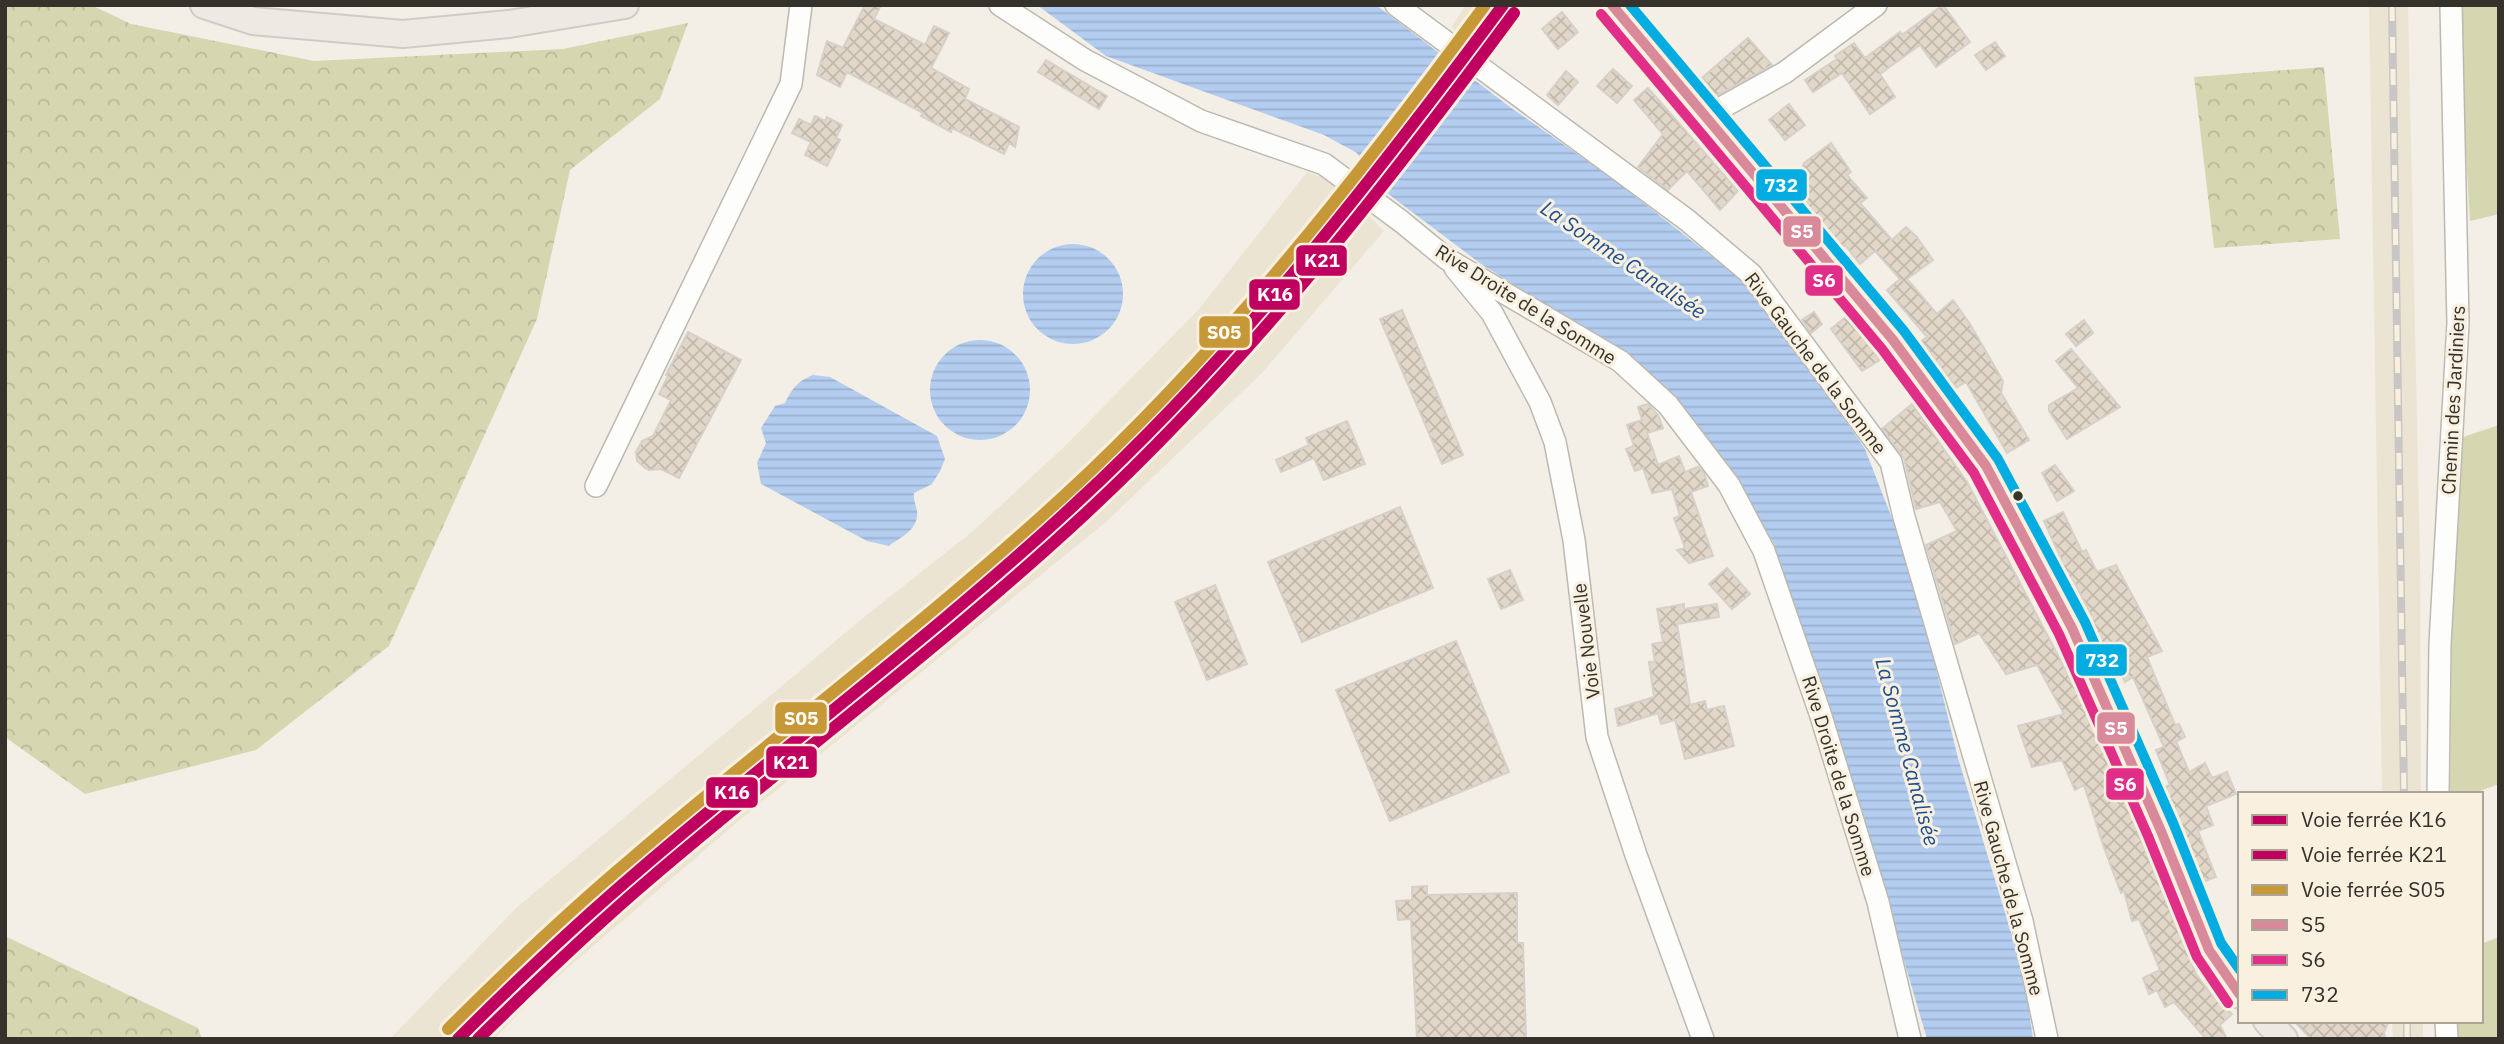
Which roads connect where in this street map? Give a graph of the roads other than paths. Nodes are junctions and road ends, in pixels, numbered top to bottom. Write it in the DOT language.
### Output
graph roads {
  1 [pos="204,5"];
  2 [pos="625,5"];
  3 [pos="802,5"];
  4 [pos="1000,5"];
  5 [pos="1396,5"];
  6 [pos="1612,5"];
  7 [pos="1876,5"];
  8 [pos="2451,5"];
  9 [pos="1710,121"];
  10 [pos="1447,259"];
  11 [pos="596,486"];
  12 [pos="2438,792"];
  13 [pos="2238,992"];
  14 [pos="2269,1023"];
  15 [pos="1703,1039"];
  16 [pos="1910,1039"];
  17 [pos="2047,1039"];
  18 [pos="2284,1039"];
  1 -- 2 [label="main road"];
  3 -- 11 [label="street"];
  4 -- 10 [label="street, Rive Droite de la Somme"];
  5 -- 17 [label="street, Rive Gauche de la Somme"];
  6 -- 9 [label="main road"];
  7 -- 9 [label="street"];
  8 -- 12 [label="street, Chemin des Jardiniers"];
  9 -- 13 [label="main road"];
  10 -- 15 [label="street, Voie Nouvelle"];
  10 -- 16 [label="street, Rive Droite de la Somme"];
  14 -- 18 [label="main road"];
}
